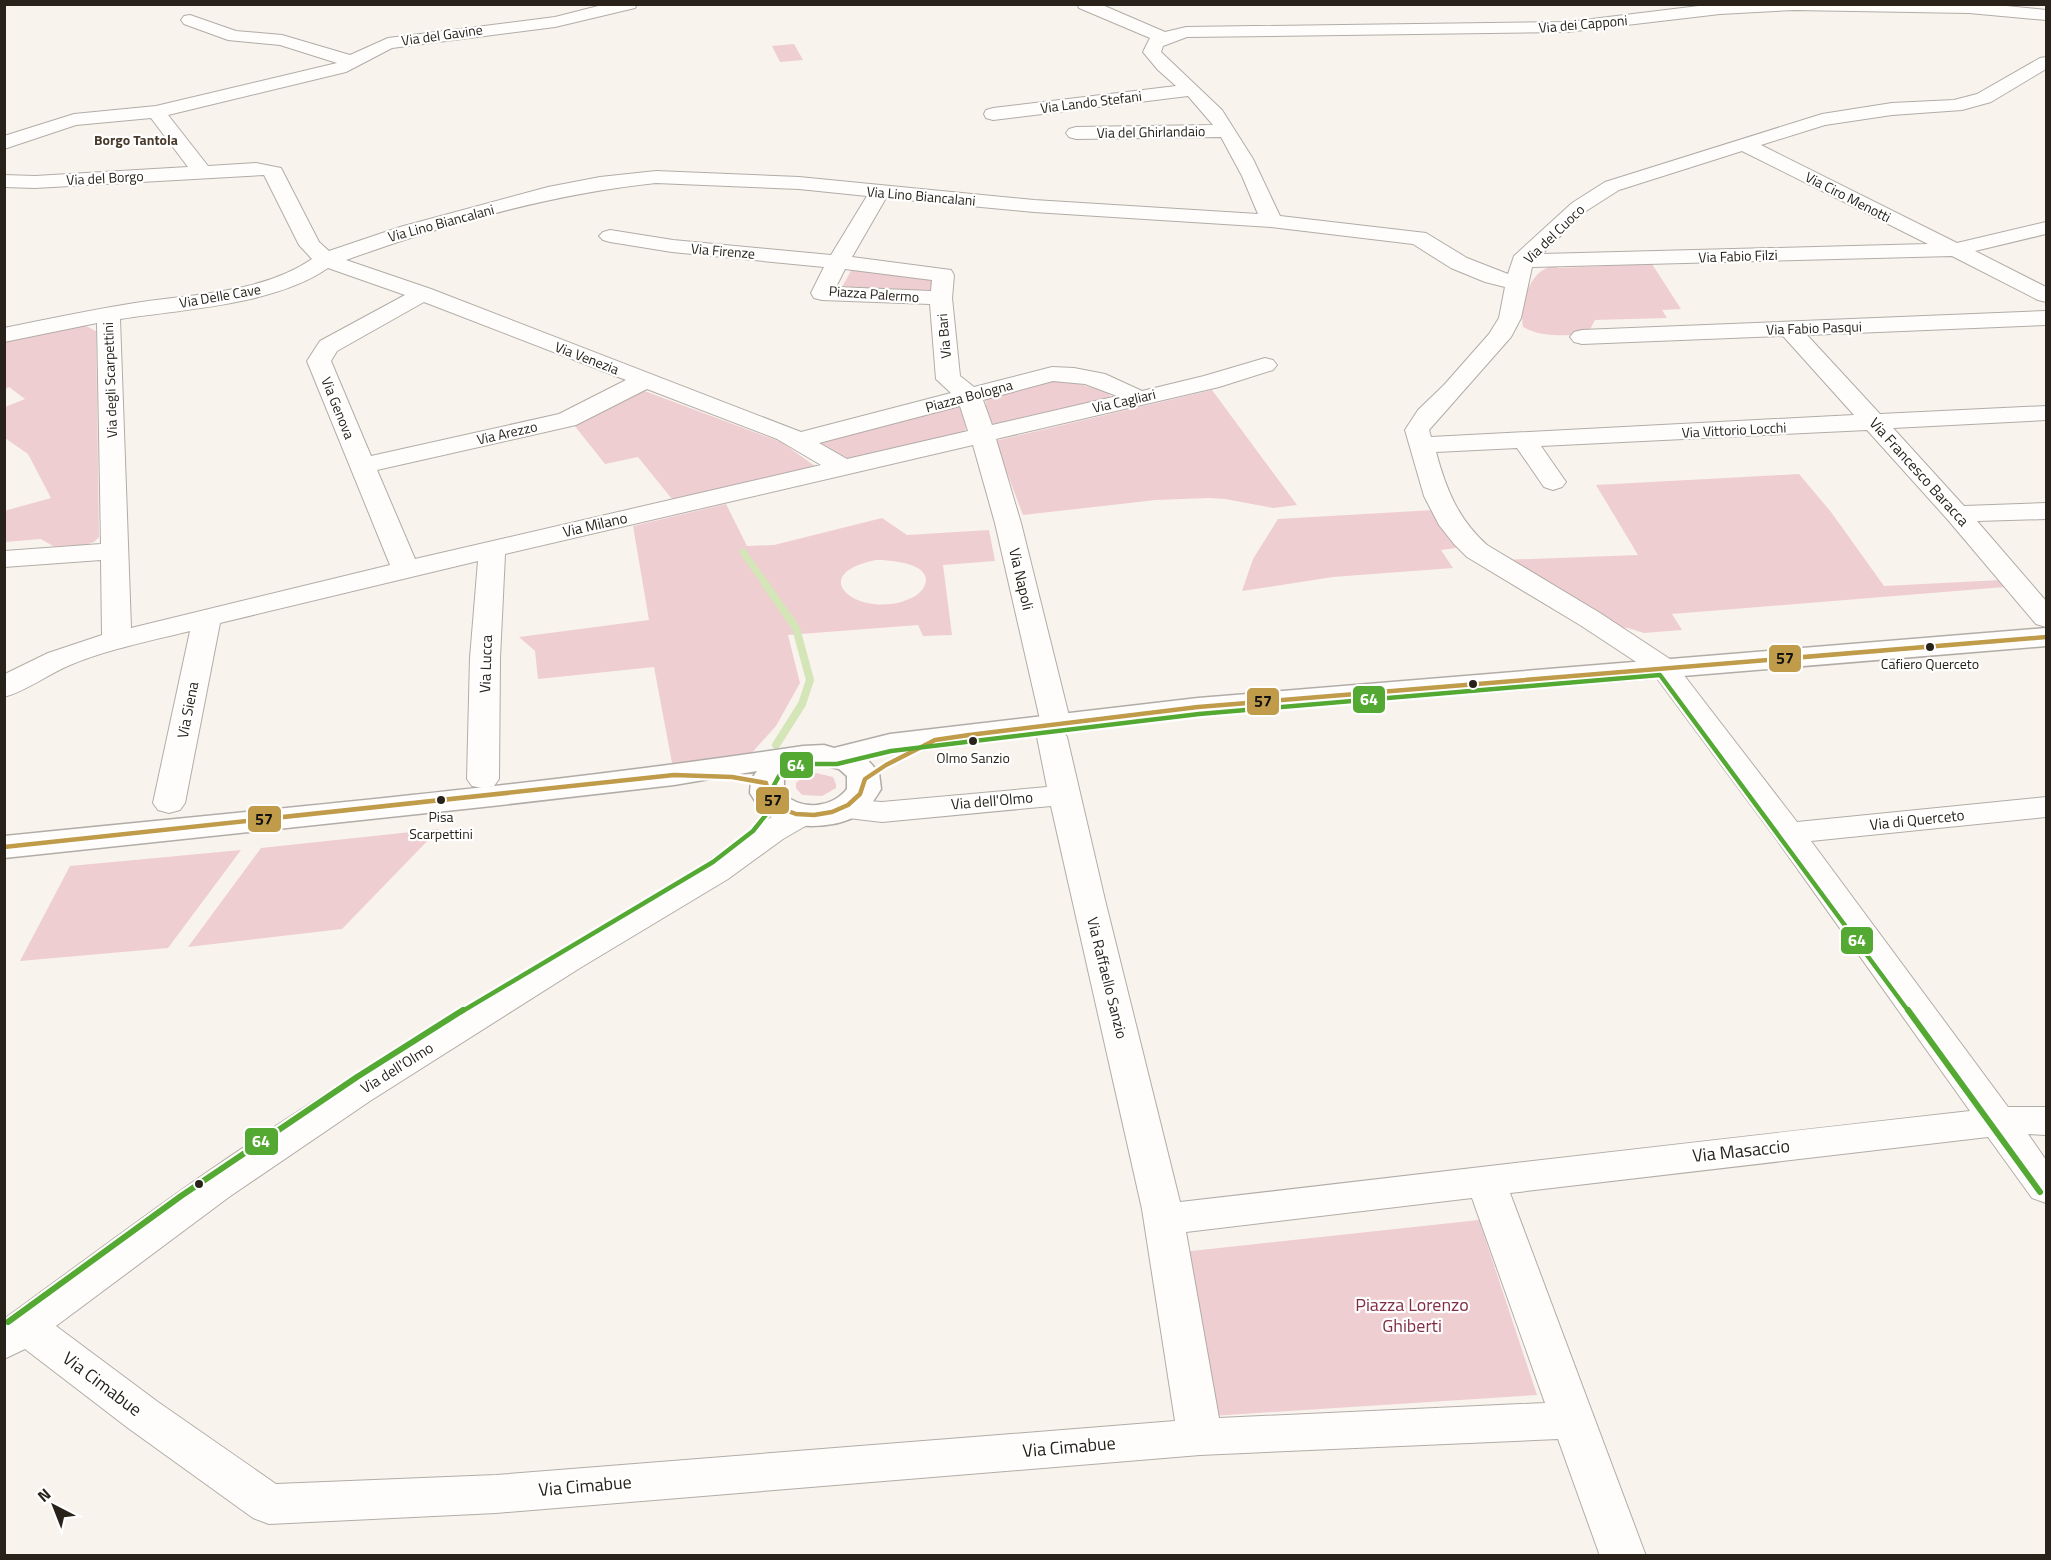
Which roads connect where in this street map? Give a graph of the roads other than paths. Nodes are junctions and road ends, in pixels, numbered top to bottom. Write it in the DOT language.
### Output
graph roads {
  1 [pos="629,4"];
  2 [pos="1085,4"];
  3 [pos="1969,6"];
  4 [pos="2044,19"];
  5 [pos="190,20"];
  6 [pos="1164,38"];
  7 [pos="353,62"];
  8 [pos="2046,63"];
  9 [pos="1189,90"];
  10 [pos="156,112"];
  11 [pos="993,114"];
  12 [pos="1225,131"];
  13 [pos="1076,133"];
  14 [pos="4,143"];
  15 [pos="1743,144"];
  16 [pos="205,172"];
  17 [pos="6,187"];
  18 [pos="879,192"];
  19 [pos="1271,221"];
  20 [pos="2046,228"];
  21 [pos="610,236"];
  22 [pos="1953,250"];
  23 [pos="325,260"];
  24 [pos="838,262"];
  25 [pos="1519,272"];
  26 [pos="423,294"];
  27 [pos="2046,295"];
  28 [pos="941,298"];
  29 [pos="108,314"];
  30 [pos="2046,318"];
  31 [pos="1790,329"];
  32 [pos="4,334"];
  33 [pos="1582,337"];
  34 [pos="1265,365"];
  35 [pos="645,380"];
  36 [pos="969,395"];
  37 [pos="1137,398"];
  38 [pos="2046,413"];
  39 [pos="1875,423"];
  40 [pos="982,434"];
  41 [pos="798,441"];
  42 [pos="1525,441"];
  43 [pos="1422,445"];
  44 [pos="362,466"];
  45 [pos="844,468"];
  46 [pos="1553,482"];
  47 [pos="2046,511"];
  48 [pos="1957,514"];
  49 [pos="492,549"];
  50 [pos="115,550"];
  51 [pos="4,558"];
  52 [pos="406,570"];
  53 [pos="207,618"];
  54 [pos="2046,618"];
  55 [pos="2046,637"];
  56 [pos="117,640"];
  57 [pos="1664,667"];
  58 [pos="4,688"];
  59 [pos="1054,730"];
  60 [pos="935,740"];
  61 [pos="836,757"];
  62 [pos="795,758"];
  63 [pos="674,775"];
  64 [pos="483,779"];
  65 [pos="768,791"];
  66 [pos="857,792"];
  67 [pos="1065,795"];
  68 [pos="169,803"];
  69 [pos="2046,807"];
  70 [pos="803,814"];
  71 [pos="1788,833"];
  72 [pos="4,847"];
  73 [pos="2046,1121"];
  74 [pos="1997,1123"];
  75 [pos="1486,1182"];
  76 [pos="2045,1184"];
  77 [pos="1164,1219"];
  78 [pos="11,1328"];
  79 [pos="1574,1420"];
  80 [pos="1200,1437"];
  81 [pos="1623,1556"];
  1 -- 7 [label="street, Via del Gavine"];
  2 -- 6 [label="street"];
  3 -- 4 [label="street, Via dei Capponi"];
  3 -- 6 [label="street, Via dei Capponi"];
  5 -- 7 [label="street"];
  6 -- 9 [label="street, Via del Ghirlandaio"];
  7 -- 10 [label="street, Via del Gavine"];
  8 -- 15 [label="street, Via del Cuoco"];
  9 -- 11 [label="street, Via Lando Stefani"];
  9 -- 12 [label="street, Via del Ghirlandaio"];
  10 -- 14 [label="street, Via del Gavine"];
  10 -- 16 [label="street"];
  12 -- 13 [label="street, Via del Ghirlandaio"];
  12 -- 19 [label="street, Via del Ghirlandaio"];
  15 -- 22 [label="street, Via Ciro Menotti"];
  15 -- 25 [label="street, Via del Cuoco"];
  16 -- 17 [label="street, Via del Borgo"];
  16 -- 23 [label="street, Via del Borgo"];
  18 -- 19 [label="street, Via Lino Biancalani"];
  18 -- 23 [label="street, Via Lino Biancalani"];
  18 -- 24 [label="street"];
  19 -- 25 [label="street, Via Lino Biancalani"];
  20 -- 22 [label="street, Via Fabio Filzi"];
  21 -- 24 [label="street, Via Firenze"];
  22 -- 25 [label="street, Via Fabio Filzi"];
  22 -- 27 [label="street, Via Ciro Menotti"];
  23 -- 26 [label="street, Via Venezia"];
  23 -- 29 [label="street, Via Delle Cave"];
  24 -- 28 [label="street, Piazza Palermo"];
  24 -- 28 [label="street, Piazza Palermo"];
  25 -- 43 [label="street, Via del Cuoco"];
  26 -- 35 [label="street, Via Venezia"];
  26 -- 44 [label="street, Via Genova"];
  28 -- 36 [label="street, Via Bari"];
  29 -- 32 [label="street, Via degli Scarpettini"];
  29 -- 50 [label="street, Via degli Scarpettini"];
  30 -- 31 [label="street, Via Fabio Pasqui"];
  31 -- 33 [label="street, Via Fabio Pasqui"];
  31 -- 39 [label="street, Via Francesco Baracca"];
  34 -- 37 [label="street, Via Cagliari"];
  35 -- 41 [label="street, Via Venezia"];
  35 -- 44 [label="street, Via Arezzo"];
  36 -- 37 [label="street, Piazza Bologna"];
  36 -- 40 [label="street, Via Bari"];
  36 -- 41 [label="street, Piazza Bologna"];
  37 -- 40 [label="street, Via Cagliari"];
  38 -- 39 [label="street, Via Vittorio Locchi"];
  39 -- 42 [label="street, Via Vittorio Locchi"];
  39 -- 48 [label="street, Via Francesco Baracca"];
  40 -- 45 [label="street, Via Milano"];
  40 -- 59 [label="street, Via Napoli"];
  41 -- 45 [label="street, Via Venezia"];
  42 -- 43 [label="street, Via Vittorio Locchi"];
  42 -- 46 [label="street"];
  43 -- 57 [label="street, Via del Cuoco"];
  44 -- 52 [label="street, Via Genova"];
  45 -- 49 [label="street, Via Milano"];
  47 -- 48 [label="street"];
  48 -- 54 [label="street, Via Francesco Baracca"];
  49 -- 52 [label="street, Via Milano"];
  49 -- 64 [label="street, Via Lucca"];
  50 -- 51 [label="street"];
  50 -- 56 [label="street, Via degli Scarpettini"];
  52 -- 53 [label="street, Via Milano"];
  53 -- 56 [label="street"];
  53 -- 68 [label="street, Via Siena"];
  55 -- 57 [label="main road, Via dell'Olmo"];
  56 -- 58 [label="street"];
  57 -- 59 [label="main road, Via dell'Olmo"];
  57 -- 71 [label="street"];
  59 -- 60 [label="main road, Via dell'Olmo"];
  59 -- 67 [label="street, Via Raffaello Sanzio"];
  60 -- 61 [label="main road, Via dell'Olmo"];
  60 -- 66 [label="main road, Via dell'Olmo"];
  61 -- 62 [label="main road, Via dell'Olmo"];
  61 -- 66 [label="main road, Via dell'Olmo"];
  62 -- 63 [label="main road"];
  62 -- 65 [label="main road, Via dell'Olmo"];
  63 -- 65 [label="main road"];
  63 -- 72 [label="main road"];
  65 -- 70 [label="main road, Via dell'Olmo"];
  65 -- 78 [label="street, Via dell'Olmo"];
  66 -- 67 [label="street, Via dell'Olmo"];
  66 -- 70 [label="main road, Via dell'Olmo"];
  67 -- 77 [label="street, Via Raffaello Sanzio"];
  69 -- 71 [label="street, Via di Querceto"];
  70 -- 78 [label="street, Via dell'Olmo"];
  71 -- 74 [label="street"];
  73 -- 74 [label="street, Via Masaccio"];
  74 -- 75 [label="street, Via Masaccio"];
  74 -- 76 [label="street"];
  75 -- 77 [label="street"];
  75 -- 79 [label="street"];
  77 -- 80 [label="street"];
  78 -- 80 [label="street, Via Cimabue"];
  79 -- 80 [label="street"];
  79 -- 81 [label="street"];
}
